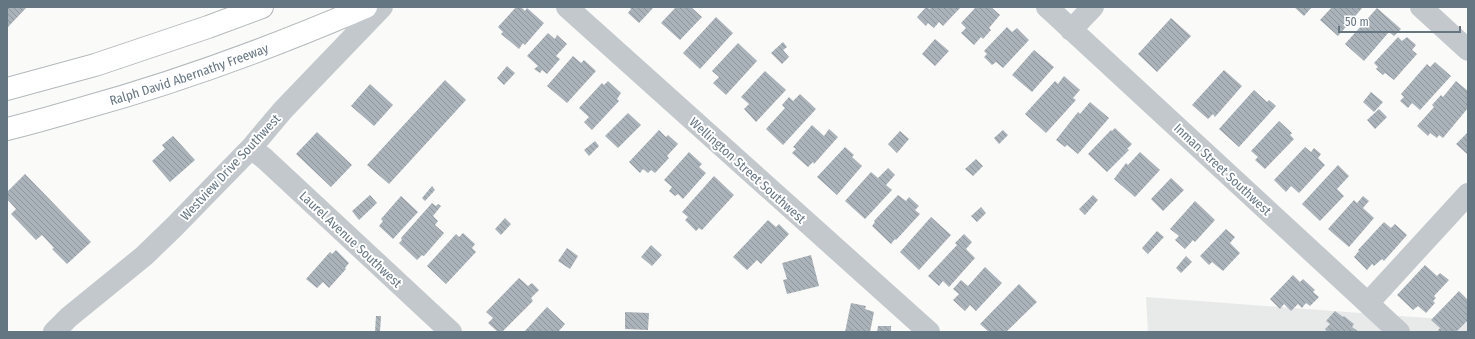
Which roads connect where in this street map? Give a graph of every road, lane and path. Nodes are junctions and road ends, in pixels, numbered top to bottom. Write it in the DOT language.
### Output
graph roads {
  1 [pos="262,7"];
  2 [pos="366,7"];
  3 [pos="382,7"];
  4 [pos="567,7"];
  5 [pos="1046,7"];
  6 [pos="1093,7"];
  7 [pos="1422,7"];
  8 [pos="1071,30"];
  9 [pos="1468,50"];
  10 [pos="7,89"];
  11 [pos="7,129"];
  12 [pos="250,148"];
  13 [pos="1468,194"];
  14 [pos="1368,303"];
  15 [pos="62,324"];
  16 [pos="40,332"];
  17 [pos="451,332"];
  18 [pos="929,332"];
  19 [pos="1399,332"];
  1 -- 10 [label="highway"];
  2 -- 11 [label="highway, Ralph David Abernathy Freeway"];
  3 -- 12 [label="street, Westview Drive Southwest"];
  4 -- 18 [label="street, Wellington Street Southwest"];
  5 -- 8 [label="street, Inman Street Southwest"];
  6 -- 8 [label="street"];
  7 -- 9 [label="street"];
  8 -- 14 [label="street, Inman Street Southwest"];
  12 -- 15 [label="street, Westview Drive Southwest"];
  12 -- 17 [label="street, Laurel Avenue Southwest"];
  13 -- 14 [label="street"];
  14 -- 19 [label="street, Inman Street Southwest"];
  15 -- 16 [label="street, Westview Drive Southwest"];
}
